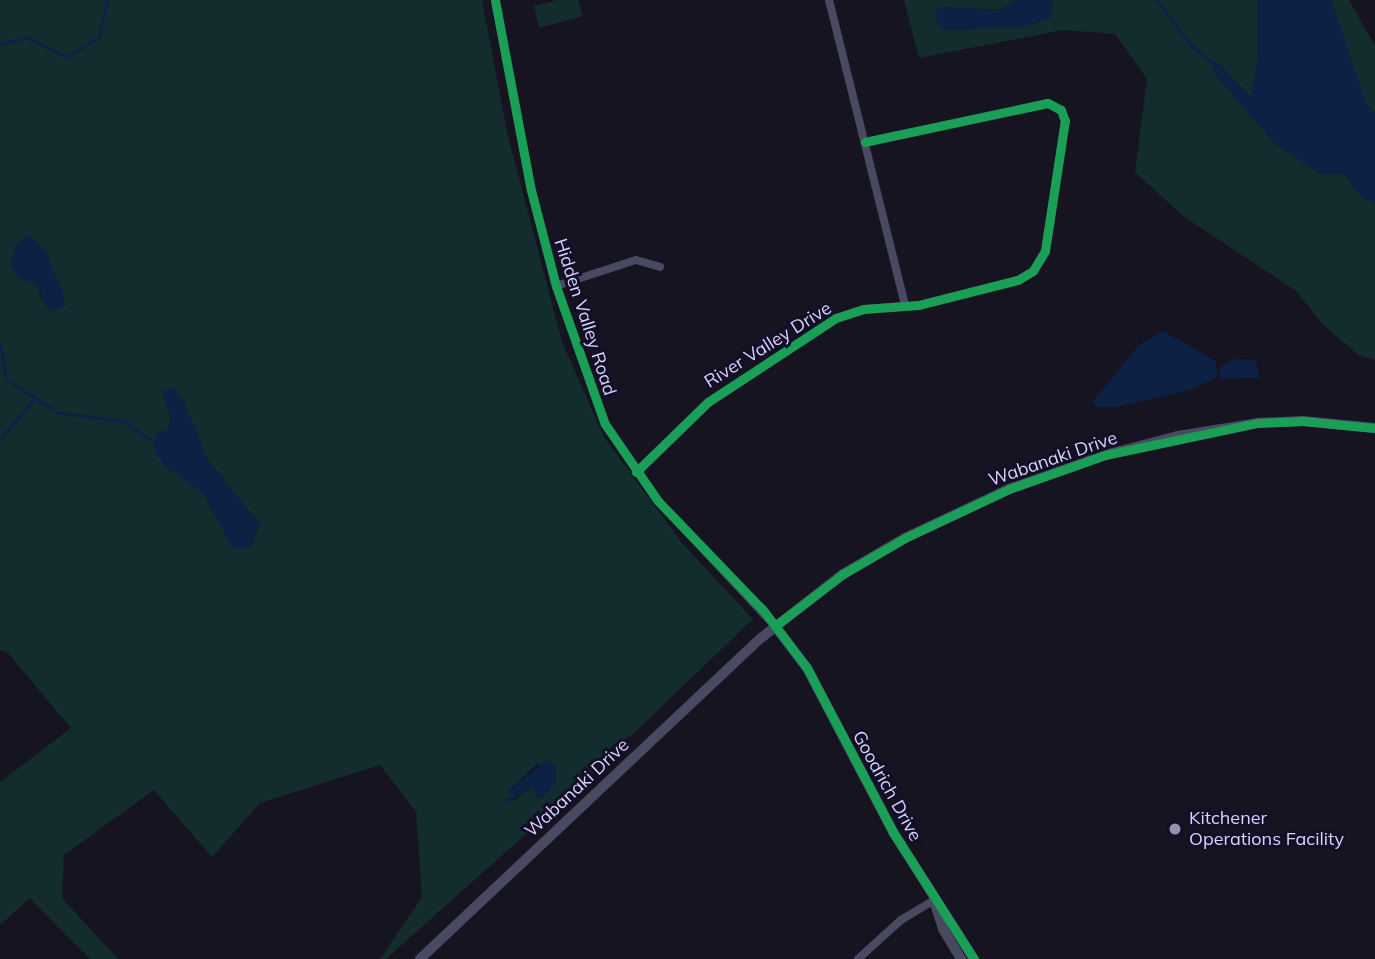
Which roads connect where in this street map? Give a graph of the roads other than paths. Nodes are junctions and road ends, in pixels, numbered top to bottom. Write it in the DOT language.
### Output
graph roads {
  1 [pos="495,0"];
  2 [pos="829,0"];
  3 [pos="865,142"];
  4 [pos="660,267"];
  5 [pos="556,286"];
  6 [pos="905,305"];
  7 [pos="1375,428"];
  8 [pos="636,472"];
  9 [pos="775,626"];
  10 [pos="934,900"];
  11 [pos="420,959"];
  12 [pos="858,959"];
  13 [pos="961,959"];
  14 [pos="974,959"];
  1 -- 5 [label="street, Hidden Valley Road"];
  2 -- 3 [label="street"];
  3 -- 6 [label="street"];
  3 -- 6 [label="street, River Valley Drive"];
  4 -- 5 [label="street"];
  5 -- 8 [label="street, Hidden Valley Road"];
  6 -- 8 [label="street, River Valley Drive"];
  7 -- 9 [label="street, Wabanaki Drive"];
  8 -- 9 [label="street, Hidden Valley Road"];
  9 -- 10 [label="street, Goodrich Drive"];
  9 -- 11 [label="street, Wabanaki Drive"];
  10 -- 12 [label="street"];
  10 -- 13 [label="street, Goodrich Drive"];
  10 -- 14 [label="street, Goodrich Drive"];
}
